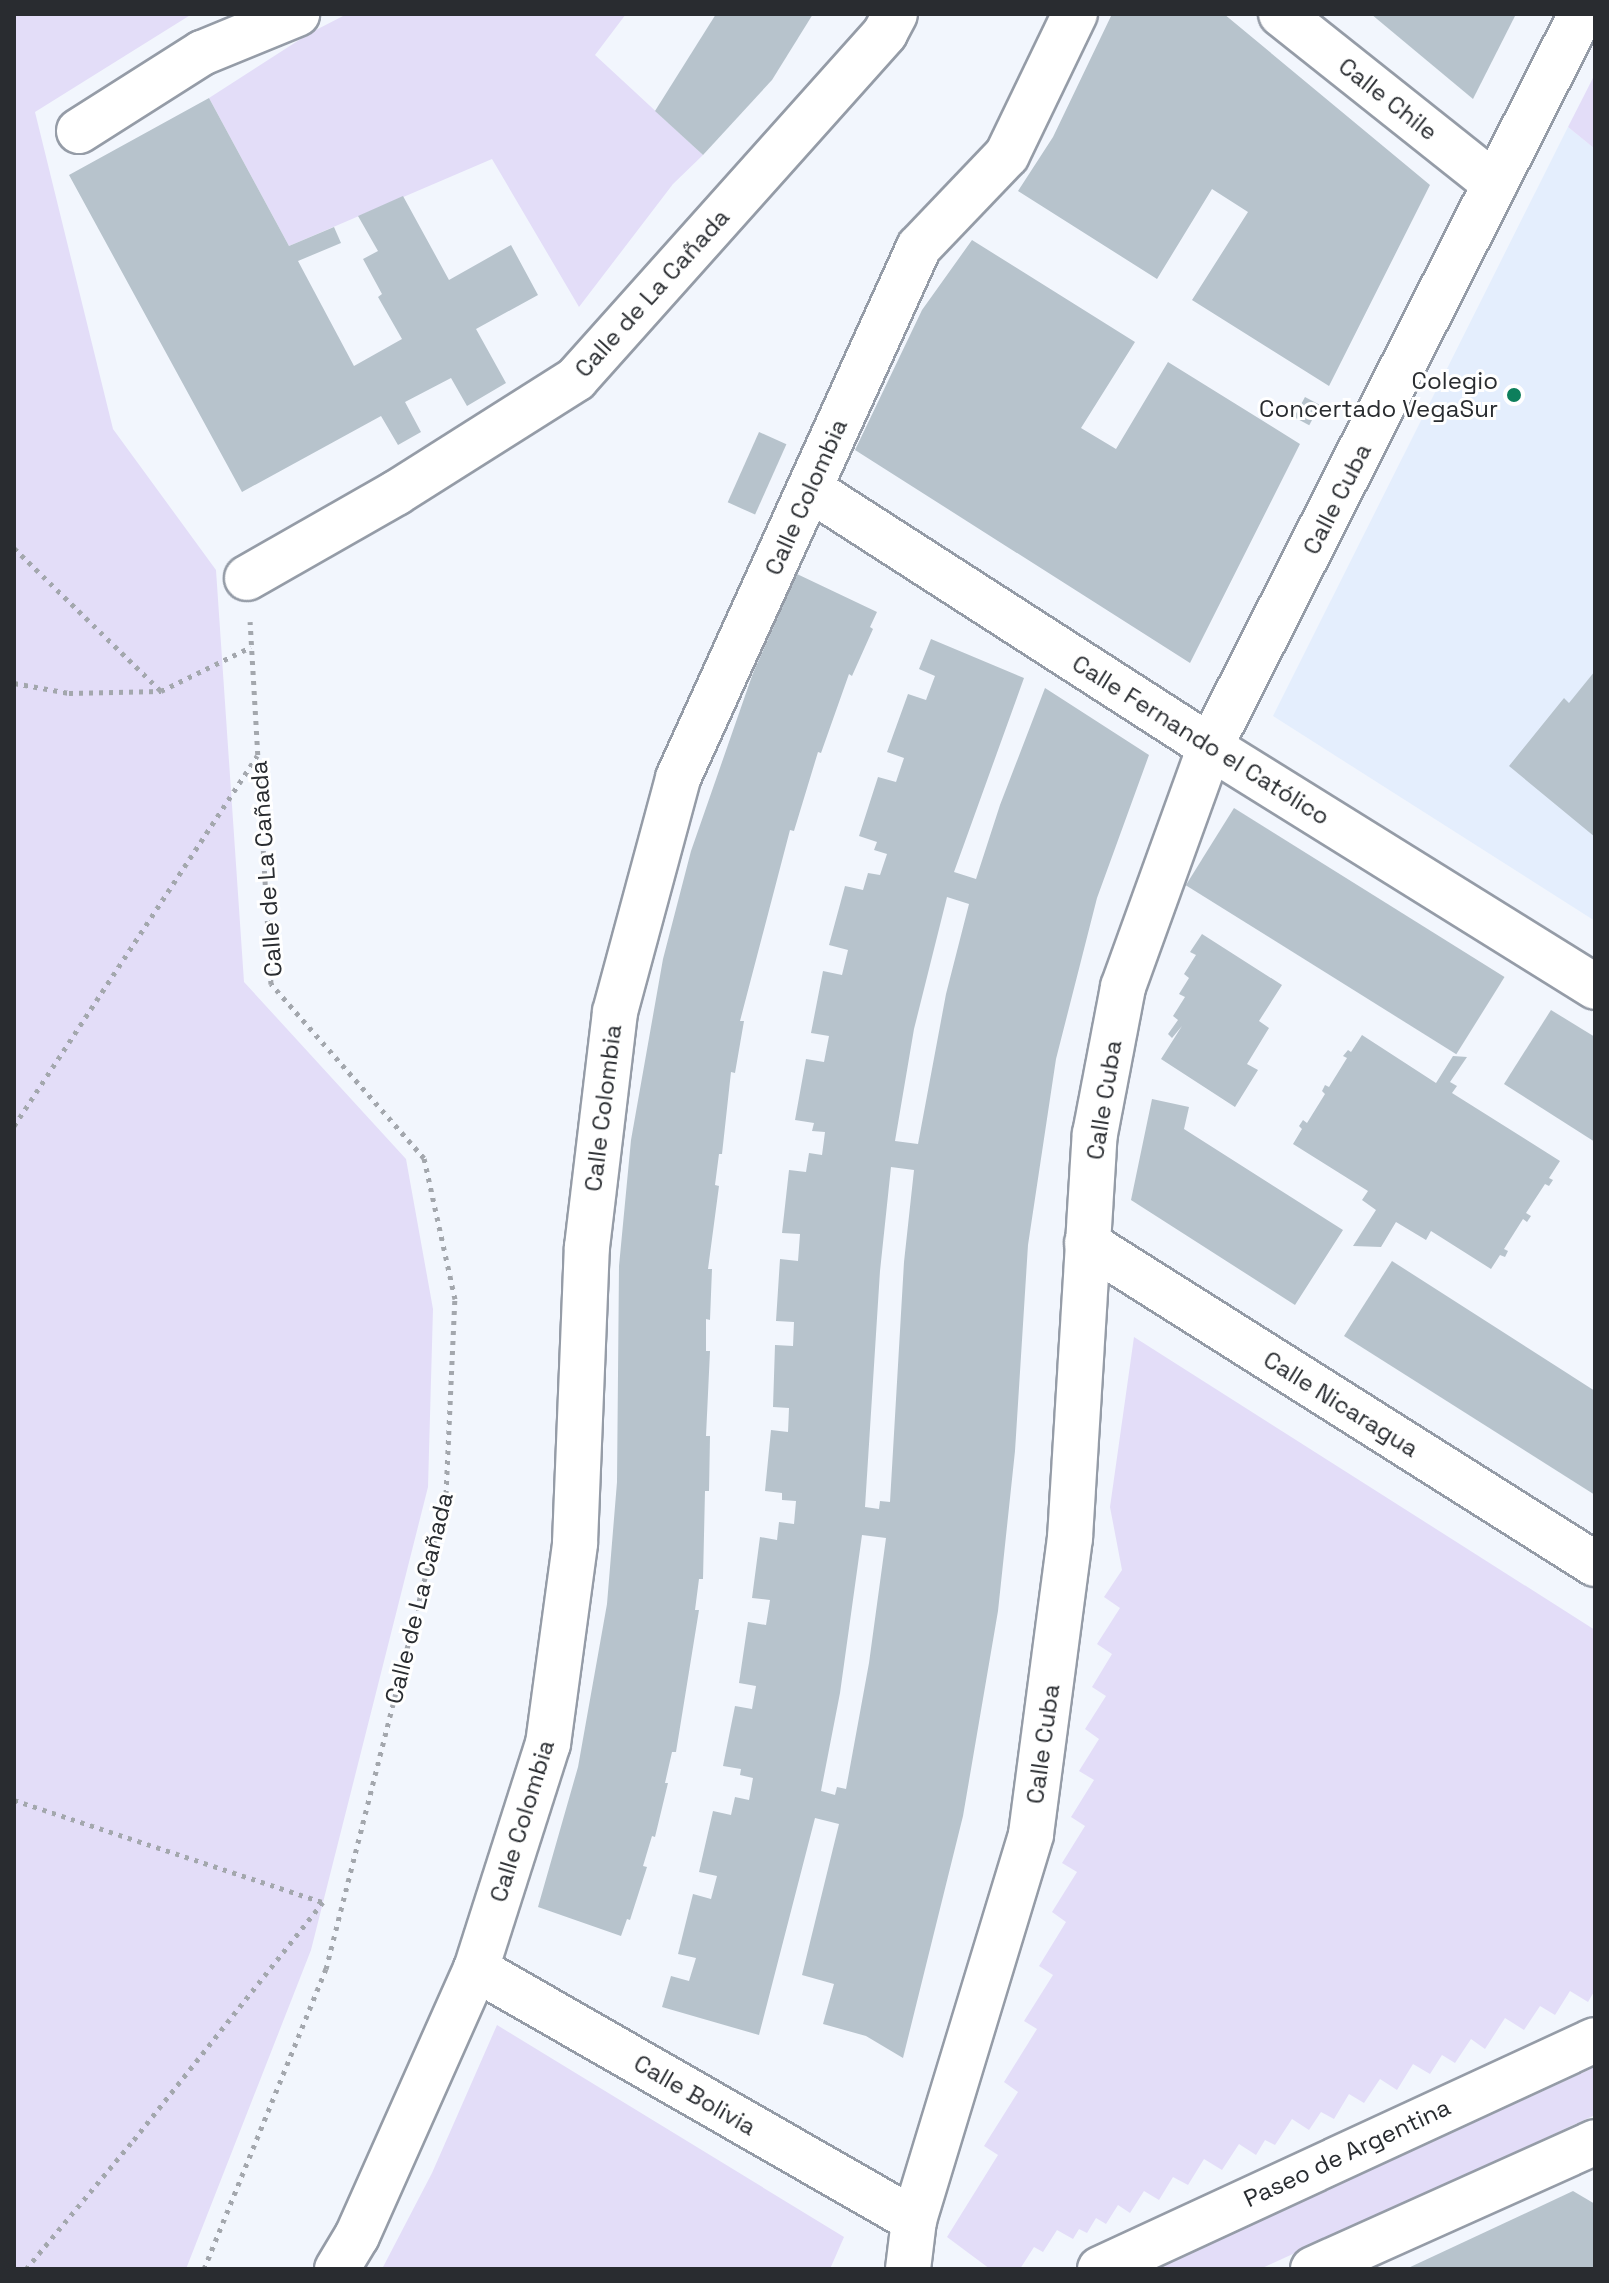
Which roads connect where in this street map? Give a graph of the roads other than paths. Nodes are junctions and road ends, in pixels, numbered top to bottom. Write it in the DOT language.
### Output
graph roads {
  1 [pos="297,14"];
  2 [pos="895,14"];
  3 [pos="1075,14"];
  4 [pos="1281,14"];
  5 [pos="1581,14"];
  6 [pos="79,131"];
  7 [pos="1495,184"];
  8 [pos="810,489"];
  9 [pos="247,578"];
  10 [pos="1210,747"];
  11 [pos="1595,987"];
  12 [pos="1087,1243"];
  13 [pos="1595,1564"];
  14 [pos="476,1969"];
  15 [pos="1595,2040"];
  16 [pos="1595,2142"];
  17 [pos="914,2220"];
  18 [pos="337,2269"];
  19 [pos="908,2269"];
  20 [pos="1100,2269"];
  21 [pos="1313,2269"];
  1 -- 6 [label="street"];
  2 -- 9 [label="street, Calle de La Cañada"];
  3 -- 8 [label="street, Calle Colombia"];
  4 -- 7 [label="street, Calle Chile"];
  5 -- 7 [label="street, Calle Cuba"];
  7 -- 10 [label="street, Calle Cuba"];
  8 -- 10 [label="street, Calle Fernando el Católico"];
  8 -- 14 [label="street, Calle Colombia"];
  10 -- 11 [label="street, Calle Fernando el Católico"];
  10 -- 12 [label="street, Calle Cuba"];
  12 -- 13 [label="street, Calle Nicaragua"];
  12 -- 17 [label="street, Calle Cuba"];
  14 -- 17 [label="street, Calle Bolivia"];
  14 -- 18 [label="street, Calle Colombia"];
  15 -- 20 [label="street, Paseo de Argentina"];
  16 -- 21 [label="street"];
  17 -- 19 [label="street, Calle Cuba"];
}
